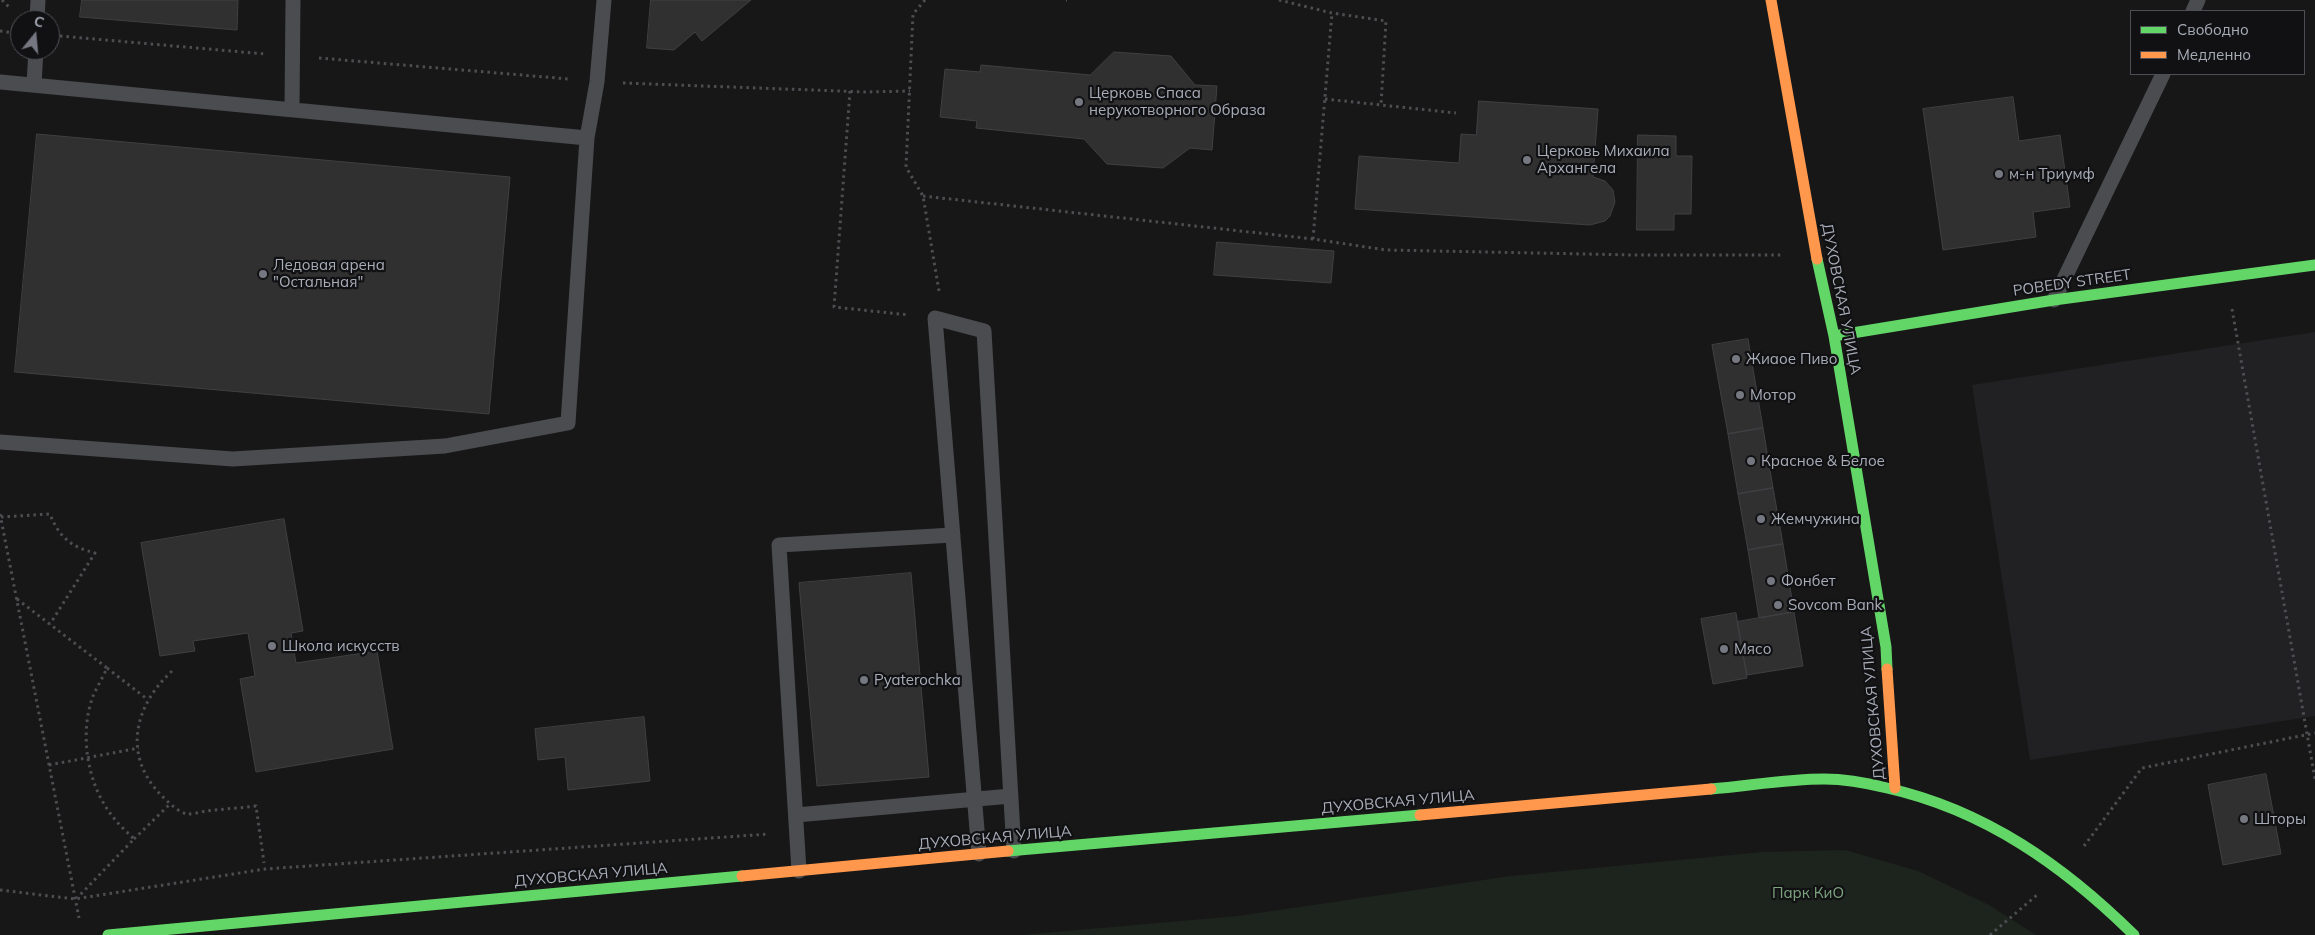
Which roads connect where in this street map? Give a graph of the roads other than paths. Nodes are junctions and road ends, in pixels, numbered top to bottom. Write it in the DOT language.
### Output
graph roads {
  1 [pos="293,0"];
  2 [pos="604,0"];
  3 [pos="1771,0"];
  4 [pos="35,60"];
  5 [pos="2163,75"];
  6 [pos="0,82"];
  7 [pos="34,84"];
  8 [pos="292,109"];
  9 [pos="587,138"];
  10 [pos="2315,265"];
  11 [pos="2054,300"];
  12 [pos="1834,336"];
  13 [pos="0,442"];
  14 [pos="953,534"];
  15 [pos="1895,788"];
  16 [pos="1011,796"];
  17 [pos="974,800"];
  18 [pos="796,815"];
  19 [pos="1014,851"];
  20 [pos="979,854"];
  21 [pos="799,871"];
  22 [pos="108,935"];
  23 [pos="2134,935"];
  1 -- 8 [label="lane"];
  2 -- 9 [label="lane"];
  3 -- 12 [label="street, ДУХОВСКАЯ УЛИЦА"];
  4 -- 7 [label="lane"];
  5 -- 11 [label="lane"];
  6 -- 7 [label="lane"];
  7 -- 8 [label="lane"];
  8 -- 9 [label="lane"];
  9 -- 13 [label="lane"];
  10 -- 11 [label="street, POBEDY STREET"];
  11 -- 12 [label="street, POBEDY STREET"];
  12 -- 15 [label="street, ДУХОВСКАЯ УЛИЦА"];
  14 -- 16 [label="lane"];
  14 -- 17 [label="lane"];
  14 -- 18 [label="lane"];
  15 -- 19 [label="street, ДУХОВСКАЯ УЛИЦА"];
  15 -- 23 [label="street"];
  16 -- 17 [label="lane"];
  16 -- 19 [label="lane"];
  17 -- 18 [label="lane"];
  17 -- 20 [label="lane"];
  18 -- 21 [label="lane"];
  19 -- 20 [label="street, ДУХОВСКАЯ УЛИЦА"];
  20 -- 21 [label="street, ДУХОВСКАЯ УЛИЦА"];
  21 -- 22 [label="street, ДУХОВСКАЯ УЛИЦА"];
}
